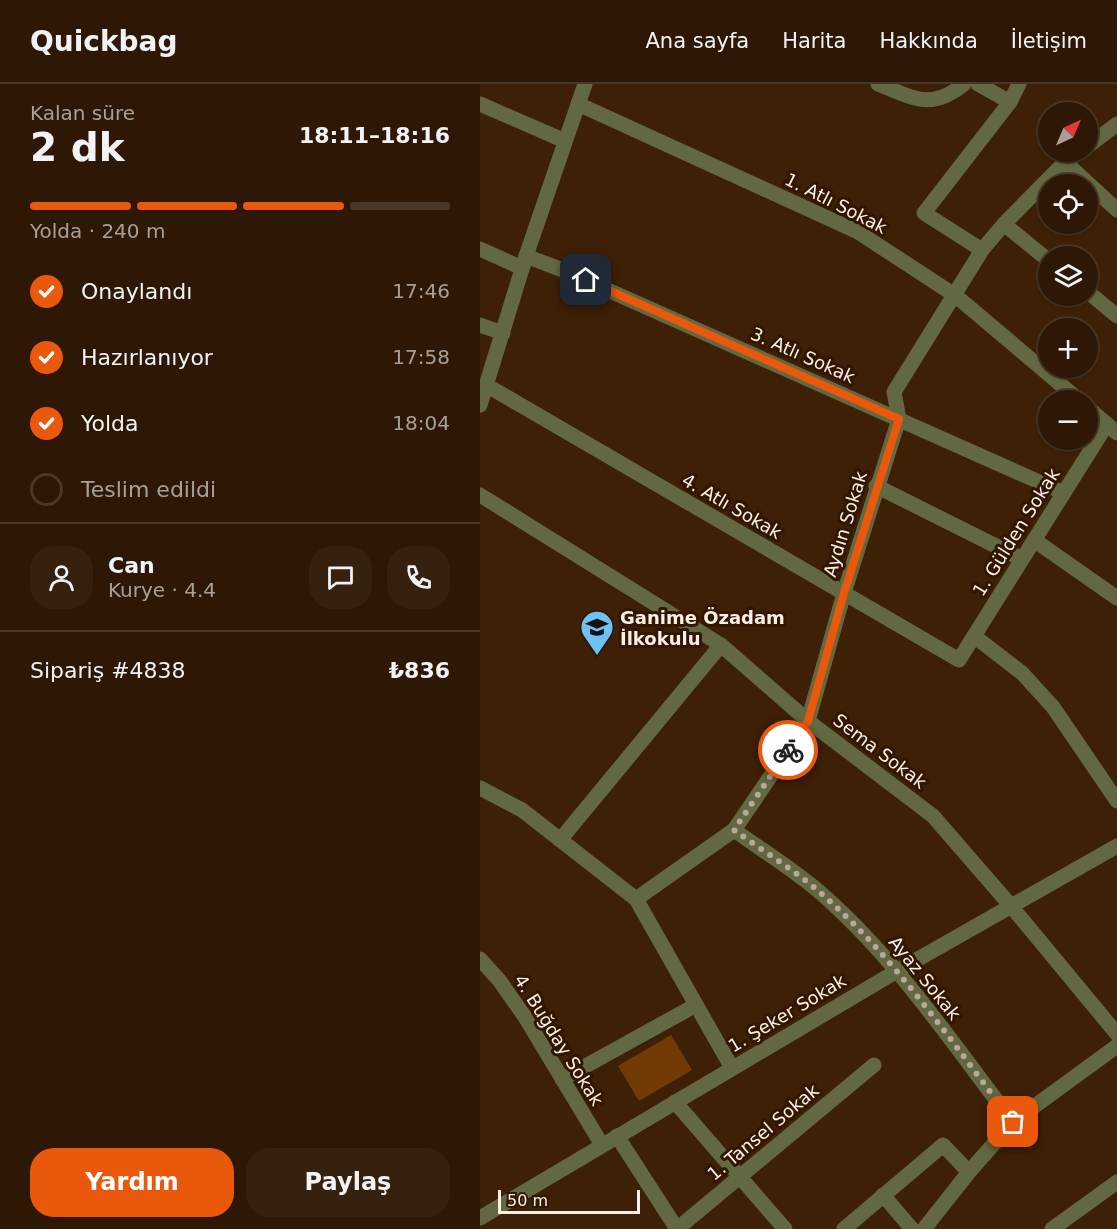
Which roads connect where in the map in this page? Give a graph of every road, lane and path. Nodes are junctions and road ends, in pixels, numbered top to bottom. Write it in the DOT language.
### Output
graph roads {
  1 [pos="585,84"];
  2 [pos="878,84"];
  3 [pos="964,84"];
  4 [pos="978,84"];
  5 [pos="1018,84"];
  6 [pos="1010,102"];
  7 [pos="480,104"];
  8 [pos="578,104"];
  9 [pos="1117,124"];
  10 [pos="1098,138"];
  11 [pos="565,141"];
  12 [pos="1065,162"];
  13 [pos="1117,210"];
  14 [pos="1004,224"];
  15 [pos="480,249"];
  16 [pos="982,250"];
  17 [pos="1038,252"];
  18 [pos="524,262"];
  19 [pos="956,296"];
  20 [pos="1098,300"];
  21 [pos="1117,316"];
  22 [pos="480,325"];
  23 [pos="503,333"];
  24 [pos="486,385"];
  25 [pos="1067,390"];
  26 [pos="480,405"];
  27 [pos="1098,417"];
  28 [pos="899,419"];
  29 [pos="1112,429"];
  30 [pos="876,486"];
  31 [pos="1064,493"];
  32 [pos="480,495"];
  33 [pos="1034,540"];
  34 [pos="1022,560"];
  35 [pos="844,593"];
  36 [pos="1117,598"];
  37 [pos="974,636"];
  38 [pos="722,645"];
  39 [pos="959,660"];
  40 [pos="808,721"];
  41 [pos="480,788"];
  42 [pos="1117,801"];
  43 [pos="734,830"];
  44 [pos="560,840"];
  45 [pos="1117,846"];
  46 [pos="636,898"];
  47 [pos="1011,906"];
  48 [pos="480,959"];
  49 [pos="897,971"];
  50 [pos="696,1005"];
  51 [pos="1117,1034"];
  52 [pos="1117,1046"];
  53 [pos="874,1065"];
  54 [pos="732,1068"];
  55 [pos="562,1079"];
  56 [pos="675,1102"];
  57 [pos="1013,1122"];
  58 [pos="617,1136"];
  59 [pos="602,1145"];
  60 [pos="969,1172"];
  61 [pos="739,1177"];
  62 [pos="1117,1182"];
  63 [pos="883,1195"];
  64 [pos="480,1218"];
  65 [pos="677,1229"];
  66 [pos="785,1229"];
  67 [pos="843,1229"];
  68 [pos="912,1229"];
  69 [pos="924,1229"];
  70 [pos="1052,1229"];
  1 -- 8 [label="street"];
  2 -- 3 [label="street"];
  4 -- 6 [label="street"];
  5 -- 6 [label="street"];
  6 -- 16 [label="street"];
  7 -- 11 [label="street"];
  8 -- 11 [label="street"];
  8 -- 19 [label="street, 1. Atlı Sokak"];
  9 -- 10 [label="street"];
  11 -- 18 [label="street"];
  12 -- 13 [label="street"];
  12 -- 14 [label="street, Aydın Sokak"];
  14 -- 16 [label="street, Aydın Sokak"];
  14 -- 17 [label="street"];
  15 -- 18 [label="street, 3. Atlı Sokak"];
  16 -- 19 [label="street, Aydın Sokak"];
  18 -- 23 [label="street"];
  18 -- 28 [label="street, 3. Atlı Sokak"];
  19 -- 25 [label="street, 1. Atlı Sokak"];
  19 -- 28 [label="street, Aydın Sokak"];
  20 -- 21 [label="street"];
  22 -- 23 [label="street"];
  23 -- 24 [label="street"];
  24 -- 26 [label="street"];
  24 -- 35 [label="street, 4. Atlı Sokak"];
  27 -- 29 [label="street"];
  28 -- 30 [label="street, Aydın Sokak"];
  28 -- 31 [label="street, 3. Atlı Sokak"];
  29 -- 31 [label="street, 1. Gülden Sokak"];
  30 -- 34 [label="street"];
  30 -- 35 [label="street, Aydın Sokak"];
  31 -- 33 [label="street, 1. Gülden Sokak"];
  32 -- 38 [label="street, Sema Sokak"];
  33 -- 34 [label="street, 1. Gülden Sokak"];
  33 -- 36 [label="street"];
  34 -- 37 [label="street, 1. Gülden Sokak"];
  35 -- 39 [label="street, 4. Atlı Sokak"];
  35 -- 40 [label="street, Aydın Sokak"];
  37 -- 39 [label="street, 1. Gülden Sokak"];
  37 -- 42 [label="street"];
  38 -- 40 [label="street, Sema Sokak"];
  38 -- 44 [label="street"];
  40 -- 43 [label="street, Aydın Sokak"];
  40 -- 47 [label="street, Sema Sokak"];
  41 -- 44 [label="street"];
  43 -- 46 [label="street, Aydın Sokak"];
  43 -- 49 [label="street, Ayaz Sokak"];
  44 -- 46 [label="street"];
  45 -- 47 [label="street, 1. Şeker Sokak"];
  46 -- 50 [label="street"];
  47 -- 49 [label="street, 1. Şeker Sokak"];
  47 -- 51 [label="street, Sema Sokak"];
  48 -- 55 [label="street, 4. Buğday Sokak"];
  49 -- 54 [label="street, 1. Şeker Sokak"];
  49 -- 57 [label="street, Ayaz Sokak"];
  50 -- 54 [label="street"];
  50 -- 55 [label="street"];
  52 -- 57 [label="street"];
  53 -- 61 [label="street, 1. Tansel Sokak"];
  54 -- 56 [label="street, 1. Şeker Sokak"];
  55 -- 59 [label="street, 4. Buğday Sokak"];
  56 -- 58 [label="street, 1. Şeker Sokak"];
  56 -- 61 [label="street"];
  57 -- 60 [label="street"];
  58 -- 59 [label="street, 1. Şeker Sokak"];
  58 -- 65 [label="street"];
  59 -- 64 [label="street, 1. Şeker Sokak"];
  60 -- 63 [label="street"];
  60 -- 69 [label="street"];
  61 -- 65 [label="street, 1. Tansel Sokak"];
  61 -- 66 [label="street"];
  62 -- 70 [label="street"];
  63 -- 67 [label="street"];
  63 -- 68 [label="street"];
}
